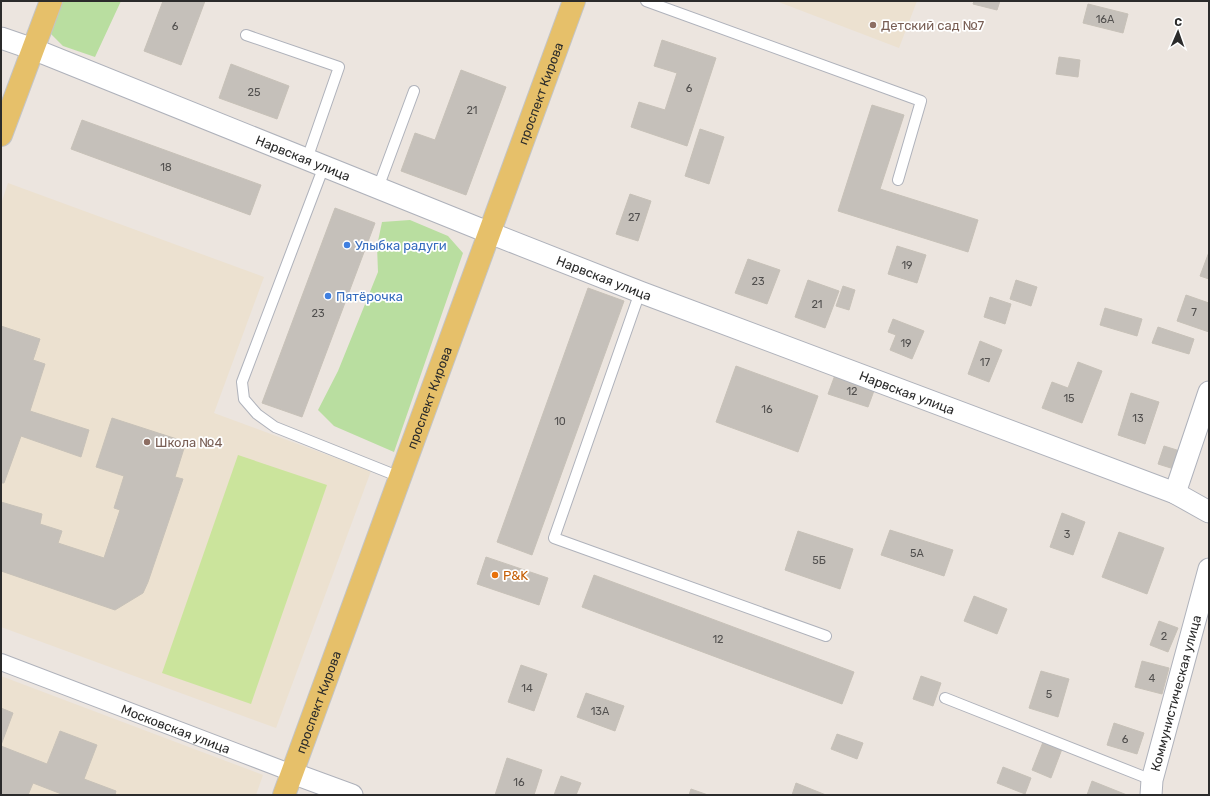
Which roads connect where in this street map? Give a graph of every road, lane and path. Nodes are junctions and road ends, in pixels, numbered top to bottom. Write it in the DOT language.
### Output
graph roads {
  1 [pos="51,1"];
  2 [pos="574,1"];
  3 [pos="646,1"];
  4 [pos="246,35"];
  5 [pos="1,38"];
  6 [pos="33,49"];
  7 [pos="414,91"];
  8 [pos="1,135"];
  9 [pos="315,163"];
  10 [pos="898,180"];
  11 [pos="378,188"];
  12 [pos="490,233"];
  13 [pos="640,292"];
  14 [pos="1209,392"];
  15 [pos="400,477"];
  16 [pos="1175,493"];
  17 [pos="1209,512"];
  18 [pos="1209,569"];
  19 [pos="826,636"];
  20 [pos="1,662"];
  21 [pos="945,698"];
  22 [pos="292,773"];
  23 [pos="1151,787"];
  24 [pos="284,795"];
  25 [pos="352,795"];
  1 -- 6 [label="main road"];
  2 -- 12 [label="main road, проспект Кирова"];
  3 -- 10 [label="lane"];
  4 -- 9 [label="lane"];
  5 -- 6 [label="street, Нарвская улица"];
  6 -- 8 [label="main road"];
  6 -- 9 [label="street, Нарвская улица"];
  7 -- 11 [label="lane"];
  9 -- 11 [label="street, Нарвская улица"];
  9 -- 15 [label="lane"];
  11 -- 12 [label="street, Нарвская улица"];
  12 -- 13 [label="street, Нарвская улица"];
  12 -- 15 [label="main road, проспект Кирова"];
  13 -- 16 [label="street, Нарвская улица"];
  13 -- 19 [label="lane"];
  14 -- 16 [label="street"];
  15 -- 22 [label="main road, проспект Кирова"];
  16 -- 17 [label="street, Нарвская улица"];
  18 -- 23 [label="street, Коммунистическая улица"];
  20 -- 22 [label="street, Московская улица"];
  21 -- 23 [label="lane"];
  22 -- 24 [label="main road, проспект Кирова"];
  22 -- 25 [label="street, Московская улица"];
}
